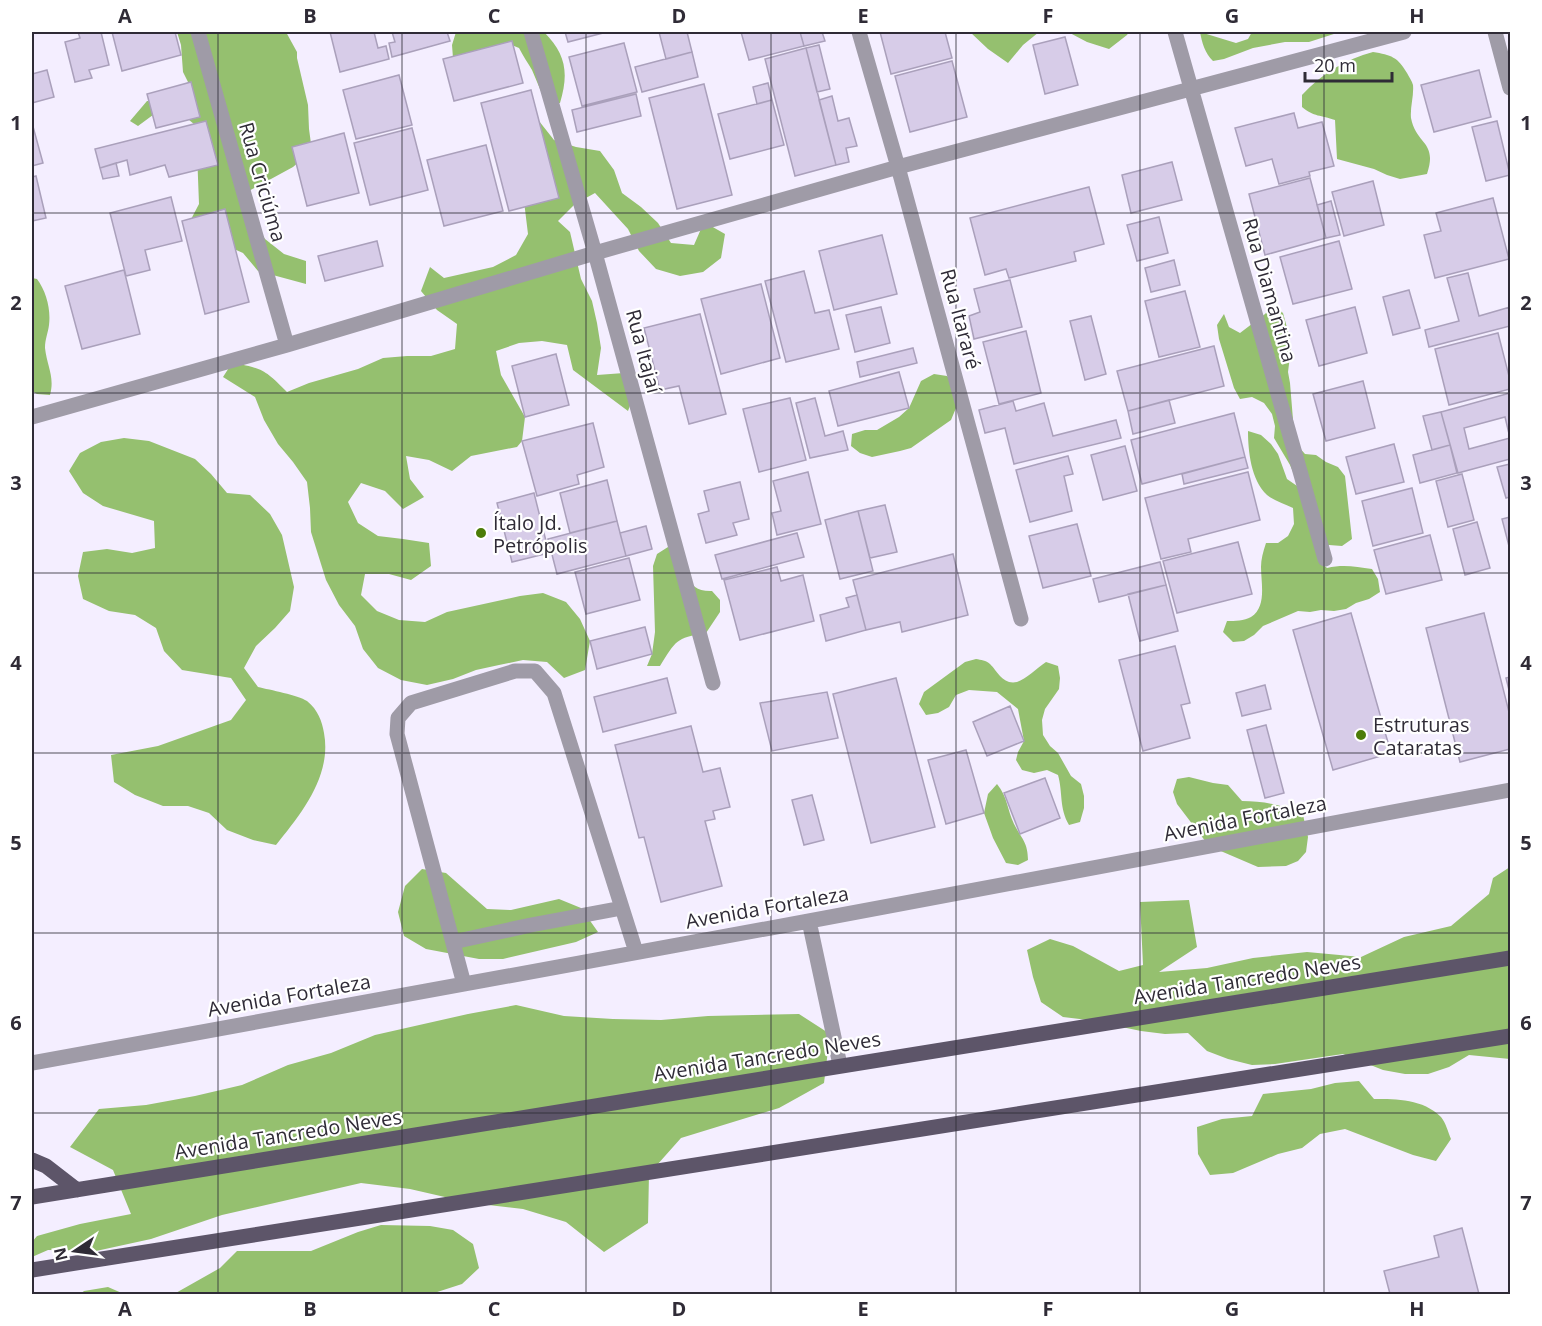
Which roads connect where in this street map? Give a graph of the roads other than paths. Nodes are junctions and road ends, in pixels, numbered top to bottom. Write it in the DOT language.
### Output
graph roads {
  1 [pos="198,32"];
  2 [pos="531,32"];
  3 [pos="859,32"];
  4 [pos="1175,32"];
  5 [pos="1404,32"];
  6 [pos="1495,32"];
  7 [pos="1191,88"];
  8 [pos="1510,88"];
  9 [pos="898,167"];
  10 [pos="595,253"];
  11 [pos="287,345"];
  12 [pos="32,417"];
  13 [pos="1325,559"];
  14 [pos="1021,619"];
  15 [pos="714,683"];
  16 [pos="1510,790"];
  17 [pos="622,908"];
  18 [pos="809,921"];
  19 [pos="453,942"];
  20 [pos="636,952"];
  21 [pos="1510,958"];
  22 [pos="464,984"];
  23 [pos="1510,1036"];
  24 [pos="32,1063"];
  25 [pos="840,1065"];
  26 [pos="32,1160"];
  27 [pos="77,1190"];
  28 [pos="32,1197"];
  29 [pos="32,1270"];
  1 -- 11 [label="street, Rua Criciúma"];
  2 -- 10 [label="street, Rua Itajaí"];
  3 -- 9 [label="street, Rua Itararé"];
  4 -- 7 [label="street, Rua Diamantina"];
  5 -- 7 [label="street"];
  6 -- 8 [label="street"];
  7 -- 9 [label="street"];
  7 -- 13 [label="street, Rua Diamantina"];
  9 -- 10 [label="street"];
  9 -- 14 [label="street, Rua Itararé"];
  10 -- 11 [label="street"];
  10 -- 15 [label="street, Rua Itajaí"];
  11 -- 12 [label="street"];
  16 -- 18 [label="street, Avenida Fortaleza"];
  17 -- 19 [label="street"];
  17 -- 19 [label="street"];
  17 -- 20 [label="street"];
  18 -- 20 [label="street, Avenida Fortaleza"];
  18 -- 25 [label="street"];
  19 -- 22 [label="street"];
  20 -- 22 [label="street, Avenida Fortaleza"];
  21 -- 25 [label="main road, Avenida Tancredo Neves"];
  22 -- 24 [label="street, Avenida Fortaleza"];
  23 -- 29 [label="main road"];
  25 -- 27 [label="main road, Avenida Tancredo Neves"];
  26 -- 27 [label="main road"];
  27 -- 28 [label="main road, Avenida Tancredo Neves"];
}
